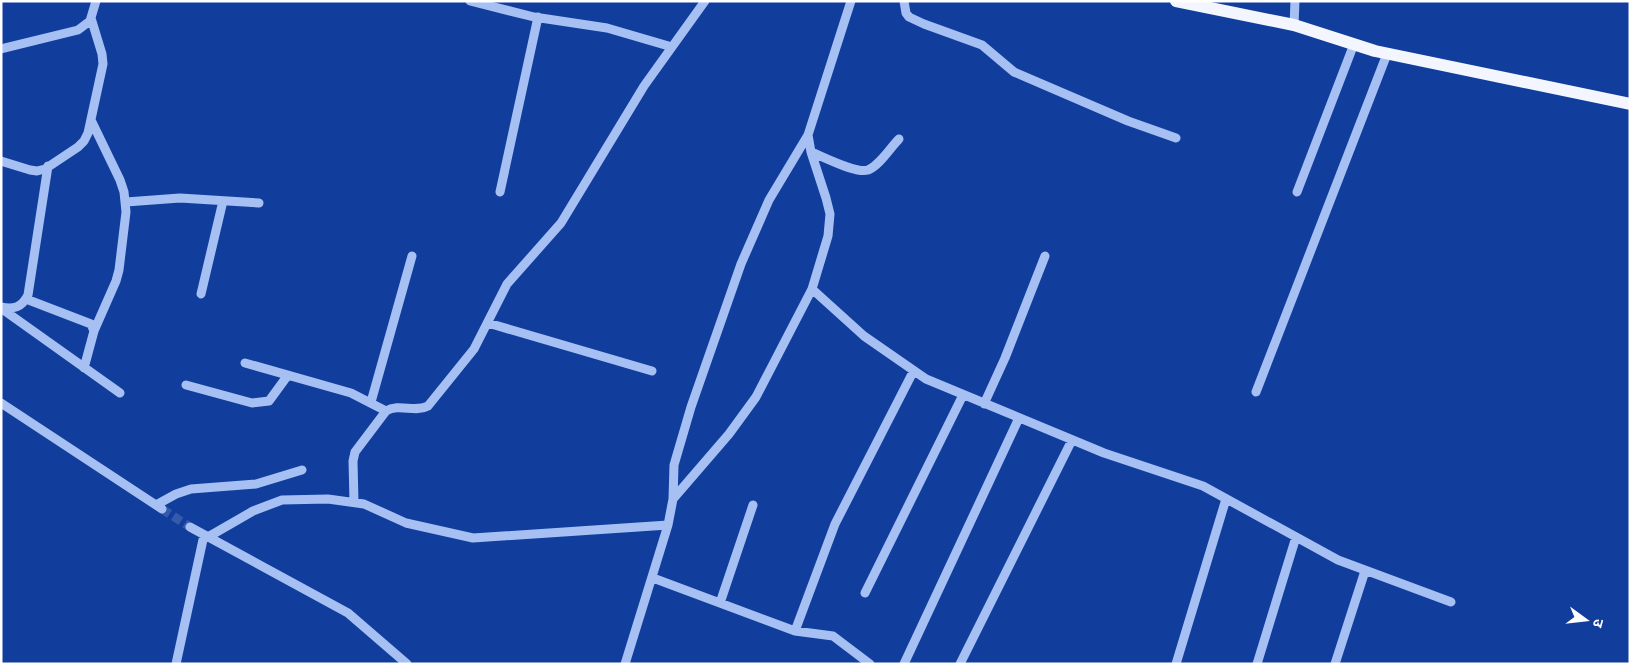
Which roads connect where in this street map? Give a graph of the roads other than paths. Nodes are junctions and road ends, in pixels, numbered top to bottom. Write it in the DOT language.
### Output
graph roads {
  1 [pos="96,1"];
  2 [pos="470,1"];
  3 [pos="705,1"];
  4 [pos="851,1"];
  5 [pos="904,1"];
  6 [pos="1176,1"];
  7 [pos="1295,1"];
  8 [pos="501,5"];
  9 [pos="91,18"];
  10 [pos="538,18"];
  11 [pos="1294,25"];
  12 [pos="1354,44"];
  13 [pos="672,47"];
  14 [pos="1,49"];
  15 [pos="1387,54"];
  16 [pos="1630,104"];
  17 [pos="91,120"];
  18 [pos="808,135"];
  19 [pos="899,138"];
  20 [pos="1176,138"];
  21 [pos="811,152"];
  22 [pos="1,161"];
  23 [pos="48,166"];
  24 [pos="500,192"];
  25 [pos="1297,192"];
  26 [pos="223,201"];
  27 [pos="126,202"];
  28 [pos="260,203"];
  29 [pos="412,256"];
  30 [pos="1045,256"];
  31 [pos="812,289"];
  32 [pos="201,294"];
  33 [pos="26,299"];
  34 [pos="1,308"];
  35 [pos="488,323"];
  36 [pos="94,330"];
  37 [pos="245,363"];
  38 [pos="84,368"];
  39 [pos="652,371"];
  40 [pos="913,372"];
  41 [pos="288,375"];
  42 [pos="186,385"];
  43 [pos="1256,392"];
  44 [pos="120,393"];
  45 [pos="962,395"];
  46 [pos="371,402"];
  47 [pos="1,403"];
  48 [pos="984,404"];
  49 [pos="386,410"];
  50 [pos="1019,418"];
  51 [pos="1072,440"];
  52 [pos="302,470"];
  53 [pos="1226,499"];
  54 [pos="673,500"];
  55 [pos="354,502"];
  56 [pos="753,505"];
  57 [pos="668,525"];
  58 [pos="190,527"];
  59 [pos="206,536"];
  60 [pos="1296,537"];
  61 [pos="1365,571"];
  62 [pos="653,578"];
  63 [pos="865,593"];
  64 [pos="1451,602"];
  65 [pos="720,603"];
  66 [pos="795,631"];
  67 [pos="176,664"];
  68 [pos="407,664"];
  69 [pos="625,664"];
  70 [pos="870,664"];
  71 [pos="904,664"];
  72 [pos="960,664"];
  73 [pos="1176,664"];
  74 [pos="1257,664"];
  75 [pos="1335,664"];
  1 -- 9 [label="street"];
  2 -- 8 [label="street"];
  3 -- 13 [label="street"];
  4 -- 18 [label="street"];
  5 -- 20 [label="street"];
  6 -- 11 [label="main road"];
  7 -- 11 [label="street"];
  8 -- 10 [label="street"];
  9 -- 14 [label="street"];
  9 -- 17 [label="street"];
  10 -- 13 [label="street"];
  10 -- 24 [label="street"];
  11 -- 12 [label="main road"];
  12 -- 15 [label="main road"];
  12 -- 25 [label="street"];
  13 -- 35 [label="street"];
  15 -- 16 [label="main road"];
  15 -- 43 [label="street"];
  17 -- 23 [label="street"];
  17 -- 27 [label="street"];
  18 -- 21 [label="street"];
  18 -- 54 [label="street"];
  19 -- 21 [label="street"];
  21 -- 31 [label="street"];
  22 -- 23 [label="street"];
  23 -- 33 [label="street"];
  26 -- 27 [label="street"];
  26 -- 28 [label="street"];
  26 -- 32 [label="street"];
  27 -- 36 [label="street"];
  29 -- 46 [label="street"];
  30 -- 48 [label="street"];
  31 -- 40 [label="street"];
  31 -- 54 [label="street"];
  33 -- 34 [label="street"];
  33 -- 36 [label="street"];
  34 -- 38 [label="street"];
  35 -- 39 [label="street"];
  35 -- 49 [label="street"];
  36 -- 38 [label="street"];
  37 -- 41 [label="street"];
  38 -- 44 [label="street"];
  40 -- 45 [label="street"];
  40 -- 66 [label="street"];
  41 -- 42 [label="street"];
  41 -- 46 [label="street"];
  45 -- 48 [label="street"];
  45 -- 63 [label="street"];
  46 -- 49 [label="street"];
  47 -- 52 [label="street"];
  48 -- 50 [label="street"];
  49 -- 55 [label="street"];
  50 -- 51 [label="street"];
  50 -- 71 [label="street"];
  51 -- 53 [label="street"];
  51 -- 72 [label="street"];
  53 -- 60 [label="street"];
  53 -- 73 [label="street"];
  54 -- 57 [label="street"];
  55 -- 57 [label="street"];
  55 -- 59 [label="street"];
  56 -- 65 [label="street"];
  57 -- 62 [label="street"];
  58 -- 59 [label="street"];
  59 -- 67 [label="street"];
  59 -- 68 [label="street"];
  60 -- 61 [label="street"];
  60 -- 74 [label="street"];
  61 -- 64 [label="street"];
  61 -- 75 [label="street"];
  62 -- 65 [label="street"];
  62 -- 69 [label="street"];
  65 -- 66 [label="street"];
  66 -- 70 [label="street"];
}
